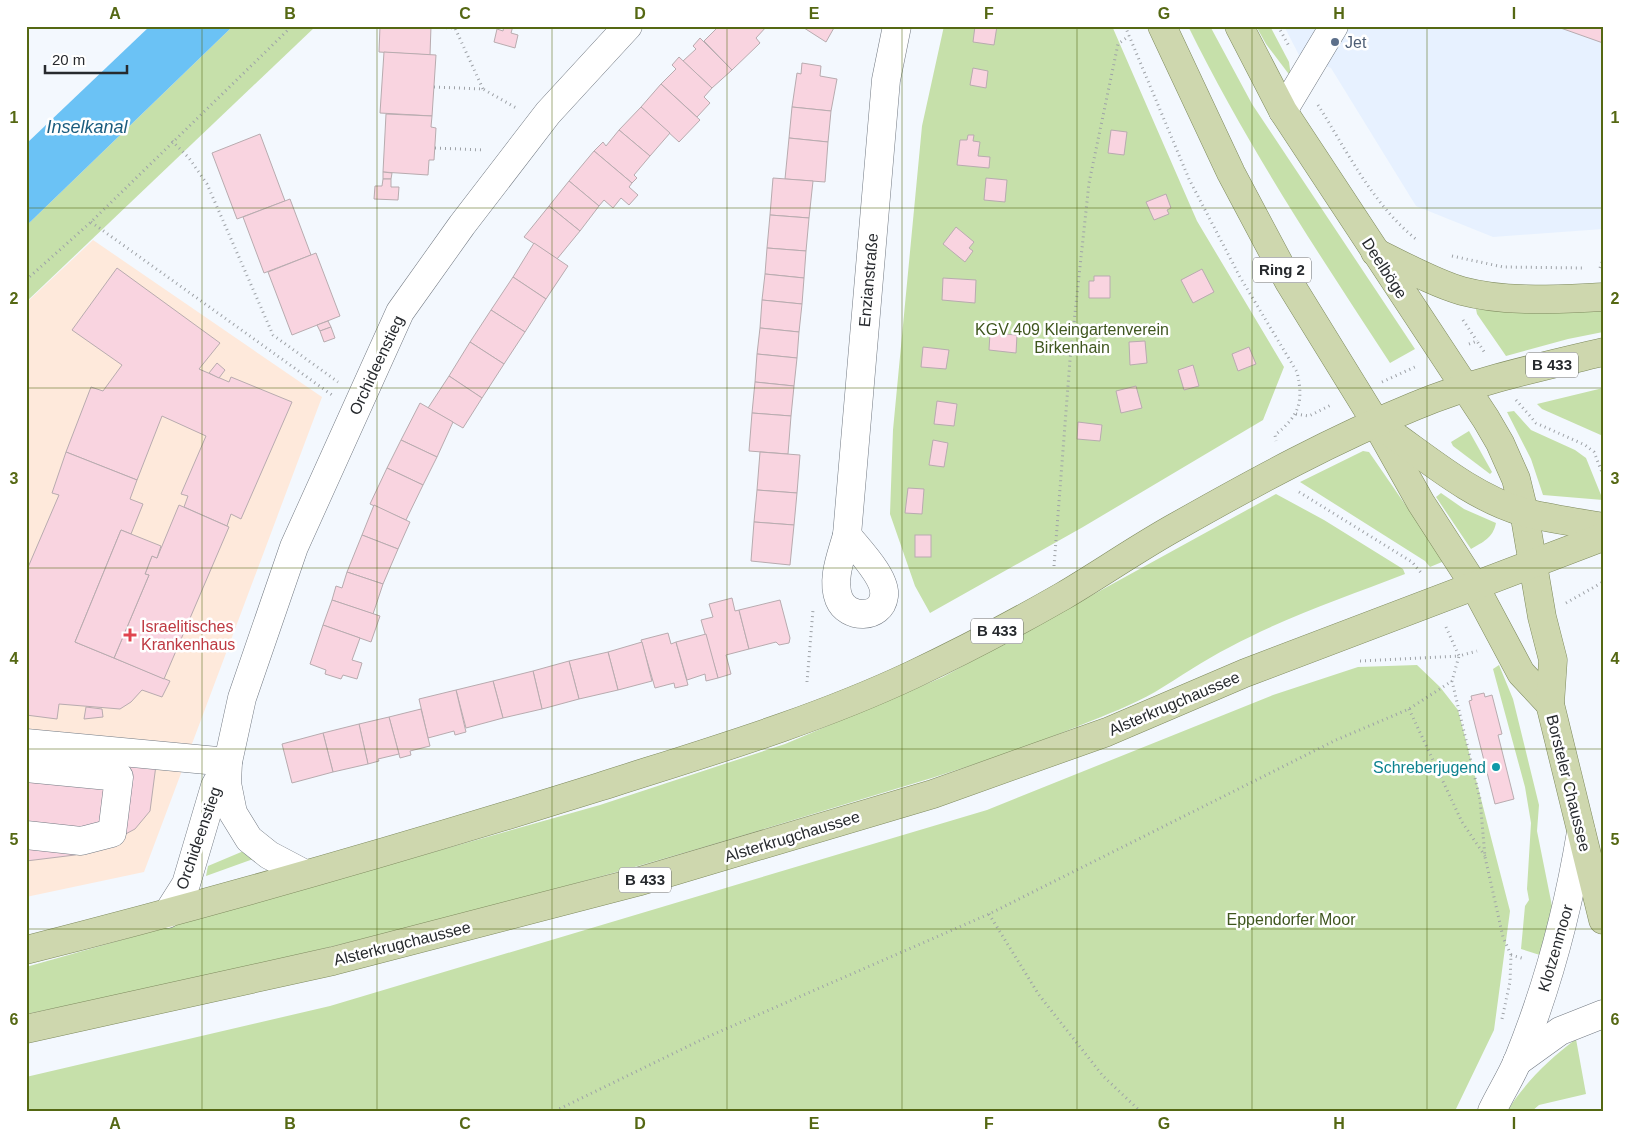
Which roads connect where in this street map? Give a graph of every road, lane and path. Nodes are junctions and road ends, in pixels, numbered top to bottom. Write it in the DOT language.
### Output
graph roads {
  1 [pos="292,26"];
  2 [pos="431,26"];
  3 [pos="628,26"];
  4 [pos="897,26"];
  5 [pos="1125,26"];
  6 [pos="1162,26"];
  7 [pos="1239,26"];
  8 [pos="1278,26"];
  9 [pos="1334,26"];
  10 [pos="1129,36"];
  11 [pos="1302,80"];
  12 [pos="434,87"];
  13 [pos="483,89"];
  14 [pos="1283,111"];
  15 [pos="537,127"];
  16 [pos="172,141"];
  17 [pos="435,148"];
  18 [pos="507,166"];
  19 [pos="91,222"];
  20 [pos="1423,244"];
  21 [pos="1375,252"];
  22 [pos="1445,254"];
  23 [pos="1603,260"];
  24 [pos="1601,268"];
  25 [pos="26,280"];
  26 [pos="1603,296"];
  27 [pos="1459,314"];
  28 [pos="1477,341"];
  29 [pos="1463,346"];
  30 [pos="1603,352"];
  31 [pos="1490,360"];
  32 [pos="1425,362"];
  33 [pos="1398,374"];
  34 [pos="1466,388"];
  35 [pos="357,405"];
  36 [pos="1521,409"];
  37 [pos="1296,414"];
  38 [pos="1309,416"];
  39 [pos="1376,423"];
  40 [pos="1277,448"];
  41 [pos="1603,475"];
  42 [pos="1297,491"];
  43 [pos="1524,512"];
  44 [pos="1603,527"];
  45 [pos="847,535"];
  46 [pos="1603,537"];
  47 [pos="1533,563"];
  48 [pos="1054,566"];
  49 [pos="1421,570"];
  50 [pos="1603,582"];
  51 [pos="1474,585"];
  52 [pos="1575,598"];
  53 [pos="813,607"];
  54 [pos="1445,624"];
  55 [pos="1482,649"];
  56 [pos="1459,656"];
  57 [pos="1452,681"];
  58 [pos="807,682"];
  59 [pos="1550,704"];
  60 [pos="1409,709"];
  61 [pos="26,743"];
  62 [pos="228,762"];
  63 [pos="26,768"];
  64 [pos="1581,832"];
  65 [pos="26,835"];
  66 [pos="1485,856"];
  67 [pos="305,874"];
  68 [pos="1599,892"];
  69 [pos="167,914"];
  70 [pos="989,914"];
  71 [pos="1603,920"];
  72 [pos="26,950"];
  73 [pos="1603,1014"];
  74 [pos="1500,1026"];
  75 [pos="26,1029"];
  76 [pos="1517,1062"];
  77 [pos="555,1111"];
  78 [pos="1140,1111"];
  79 [pos="1492,1111"];
  1 -- 16 [label="path"];
  2 -- 13 [label="path"];
  3 -- 15 [label="street, Orchideenstieg"];
  4 -- 45 [label="street, Enzianstraße"];
  5 -- 10 [label="path"];
  6 -- 39 [label="main road, Ring 2"];
  7 -- 14 [label="main road, Deelböge"];
  8 -- 11 [label="path"];
  9 -- 11 [label="street"];
  10 -- 37 [label="path"];
  10 -- 48 [label="path"];
  11 -- 14 [label="street"];
  11 -- 20 [label="path"];
  12 -- 13 [label="path"];
  13 -- 15 [label="path"];
  14 -- 21 [label="main road, Deelböge"];
  15 -- 18 [label="street, Orchideenstieg"];
  16 -- 19 [label="path"];
  16 -- 35 [label="path"];
  17 -- 18 [label="path"];
  18 -- 35 [label="street, Orchideenstieg"];
  19 -- 25 [label="path"];
  19 -- 35 [label="path"];
  21 -- 26 [label="main road"];
  21 -- 34 [label="main road, Deelböge"];
  22 -- 24 [label="path"];
  23 -- 24 [label="path"];
  27 -- 28 [label="path"];
  28 -- 29 [label="path"];
  28 -- 31 [label="path"];
  30 -- 34 [label="main road, B 433"];
  32 -- 33 [label="path"];
  34 -- 39 [label="main road, B 433"];
  34 -- 43 [label="main road, Deelböge"];
  35 -- 62 [label="street, Orchideenstieg"];
  36 -- 41 [label="path"];
  37 -- 38 [label="path"];
  37 -- 40 [label="path"];
  39 -- 43 [label="main road, Ring 2"];
  39 -- 51 [label="main road"];
  39 -- 67 [label="main road, B 433"];
  42 -- 49 [label="path"];
  43 -- 44 [label="main road, Ring 2"];
  43 -- 47 [label="main road, Deelböge"];
  46 -- 47 [label="main road, B 433"];
  47 -- 51 [label="main road, Alsterkrugchaussee / B 433"];
  47 -- 59 [label="main road, Borsteler Chaussee"];
  50 -- 52 [label="path"];
  51 -- 59 [label="main road, Borsteler Chaussee"];
  51 -- 75 [label="main road, Alsterkrugchaussee / B 433"];
  53 -- 58 [label="path"];
  54 -- 56 [label="path"];
  55 -- 56 [label="path"];
  56 -- 57 [label="path"];
  57 -- 60 [label="path"];
  57 -- 66 [label="path"];
  59 -- 64 [label="main road, Borsteler Chaussee"];
  60 -- 66 [label="path"];
  60 -- 70 [label="path"];
  61 -- 62 [label="street"];
  62 -- 67 [label="street, Orchideenstieg"];
  62 -- 69 [label="street, Orchideenstieg"];
  63 -- 65 [label="street"];
  64 -- 68 [label="main road, Borsteler Chaussee"];
  64 -- 76 [label="street, Klotzenmoor"];
  66 -- 74 [label="path"];
  67 -- 69 [label="main road, B 433"];
  68 -- 71 [label="main road, Borsteler Chaussee"];
  69 -- 72 [label="main road, B 433"];
  70 -- 77 [label="path"];
  70 -- 78 [label="path"];
  73 -- 76 [label="street, Klotzenmoor"];
  76 -- 79 [label="street, Klotzenmoor"];
}
